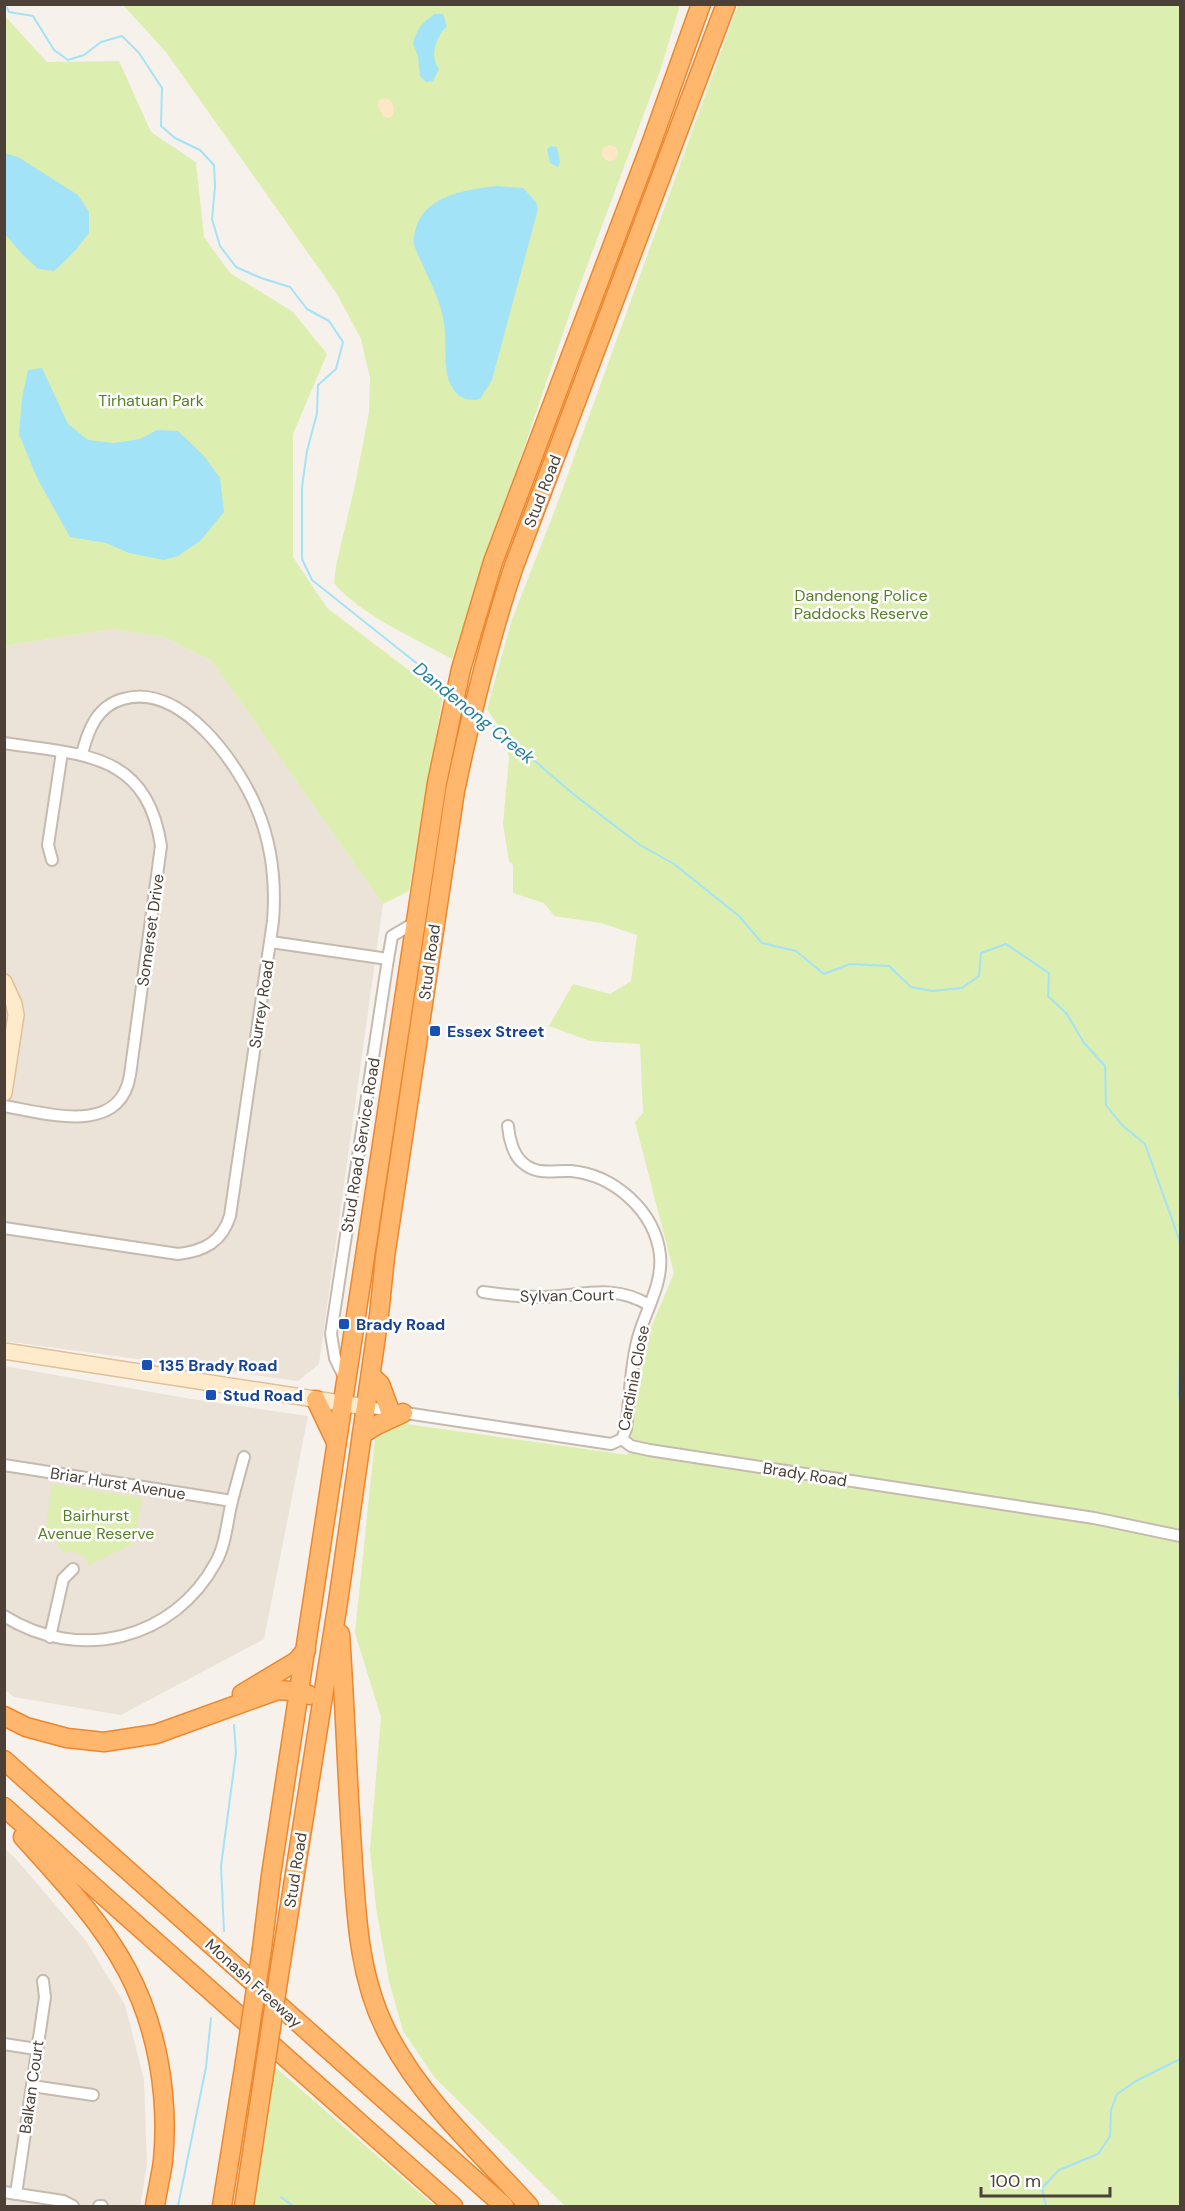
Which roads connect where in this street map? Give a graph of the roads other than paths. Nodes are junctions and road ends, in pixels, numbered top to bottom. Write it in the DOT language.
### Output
graph roads {
  1 [pos="701,4"];
  2 [pos="726,4"];
  3 [pos="4,743"];
  4 [pos="62,752"];
  5 [pos="82,754"];
  6 [pos="52,860"];
  7 [pos="416,922"];
  8 [pos="271,942"];
  9 [pos="388,959"];
  10 [pos="4,982"];
  11 [pos="4,1093"];
  12 [pos="4,1106"];
  13 [pos="508,1126"];
  14 [pos="4,1228"];
  15 [pos="483,1292"];
  16 [pos="649,1305"];
  17 [pos="4,1352"];
  18 [pos="371,1376"];
  19 [pos="346,1380"];
  20 [pos="311,1399"];
  21 [pos="342,1404"];
  22 [pos="366,1407"];
  23 [pos="397,1412"];
  24 [pos="363,1434"];
  25 [pos="622,1439"];
  26 [pos="336,1444"];
  27 [pos="244,1457"];
  28 [pos="4,1465"];
  29 [pos="232,1501"];
  30 [pos="1180,1536"];
  31 [pos="73,1569"];
  32 [pos="338,1602"];
  33 [pos="4,1616"];
  34 [pos="50,1636"];
  35 [pos="306,1650"];
  36 [pos="299,1693"];
  37 [pos="322,1699"];
  38 [pos="224,1711"];
  39 [pos="4,1716"];
  40 [pos="345,1723"];
  41 [pos="4,1760"];
  42 [pos="4,1807"];
  43 [pos="4,1815"];
  44 [pos="43,1981"];
  45 [pos="4,2044"];
  46 [pos="36,2049"];
  47 [pos="32,2086"];
  48 [pos="93,2095"];
  49 [pos="4,2192"];
  50 [pos="16,2194"];
  51 [pos="72,2206"];
  52 [pos="155,2206"];
  53 [pos="222,2206"];
  54 [pos="244,2206"];
  55 [pos="453,2206"];
  56 [pos="504,2206"];
  57 [pos="529,2206"];
  1 -- 7 [label="highway, Stud Road"];
  2 -- 18 [label="highway, Stud Road"];
  3 -- 4 [label="street, Somerset Drive"];
  4 -- 5 [label="street, Somerset Drive"];
  4 -- 6 [label="street"];
  5 -- 8 [label="street, Surrey Road"];
  5 -- 12 [label="street, Somerset Drive"];
  7 -- 9 [label="street, Stud Road Service Road"];
  7 -- 19 [label="highway, Stud Road"];
  8 -- 9 [label="street"];
  8 -- 14 [label="street, Surrey Road"];
  9 -- 19 [label="street, Stud Road Service Road"];
  10 -- 11 [label="main road"];
  13 -- 16 [label="street, Cardinia Close"];
  15 -- 16 [label="street, Sylvan Court"];
  16 -- 25 [label="street, Cardinia Close"];
  17 -- 20 [label="main road, Brady Road"];
  18 -- 22 [label="highway, Stud Road"];
  18 -- 23 [label="highway"];
  19 -- 20 [label="highway"];
  19 -- 21 [label="highway, Stud Road"];
  20 -- 21 [label="main road, Brady Road"];
  20 -- 26 [label="highway"];
  21 -- 22 [label="main road, Brady Road"];
  21 -- 26 [label="highway, Stud Road"];
  22 -- 23 [label="street, Brady Road"];
  22 -- 24 [label="highway, Stud Road"];
  23 -- 24 [label="highway"];
  23 -- 25 [label="street, Brady Road"];
  24 -- 32 [label="highway, Stud Road"];
  25 -- 30 [label="street, Brady Road"];
  26 -- 35 [label="highway, Stud Road"];
  27 -- 29 [label="street"];
  28 -- 29 [label="street, Briar Hurst Avenue"];
  29 -- 34 [label="street"];
  31 -- 34 [label="street"];
  32 -- 37 [label="highway, Stud Road"];
  32 -- 40 [label="highway"];
  33 -- 34 [label="street"];
  35 -- 36 [label="highway, Stud Road"];
  35 -- 38 [label="highway"];
  36 -- 37 [label="highway"];
  36 -- 38 [label="highway"];
  36 -- 53 [label="highway, Stud Road, bridge"];
  37 -- 40 [label="highway"];
  37 -- 54 [label="highway, Stud Road, bridge"];
  38 -- 39 [label="highway"];
  40 -- 57 [label="highway"];
  41 -- 56 [label="highway, Monash Freeway"];
  42 -- 55 [label="highway, Monash Freeway"];
  43 -- 52 [label="highway"];
  44 -- 46 [label="street, Balkan Court"];
  45 -- 46 [label="street"];
  46 -- 47 [label="street, Balkan Court"];
  47 -- 48 [label="street"];
  47 -- 50 [label="street, Balkan Court"];
  49 -- 50 [label="street"];
  50 -- 51 [label="street"];
}
